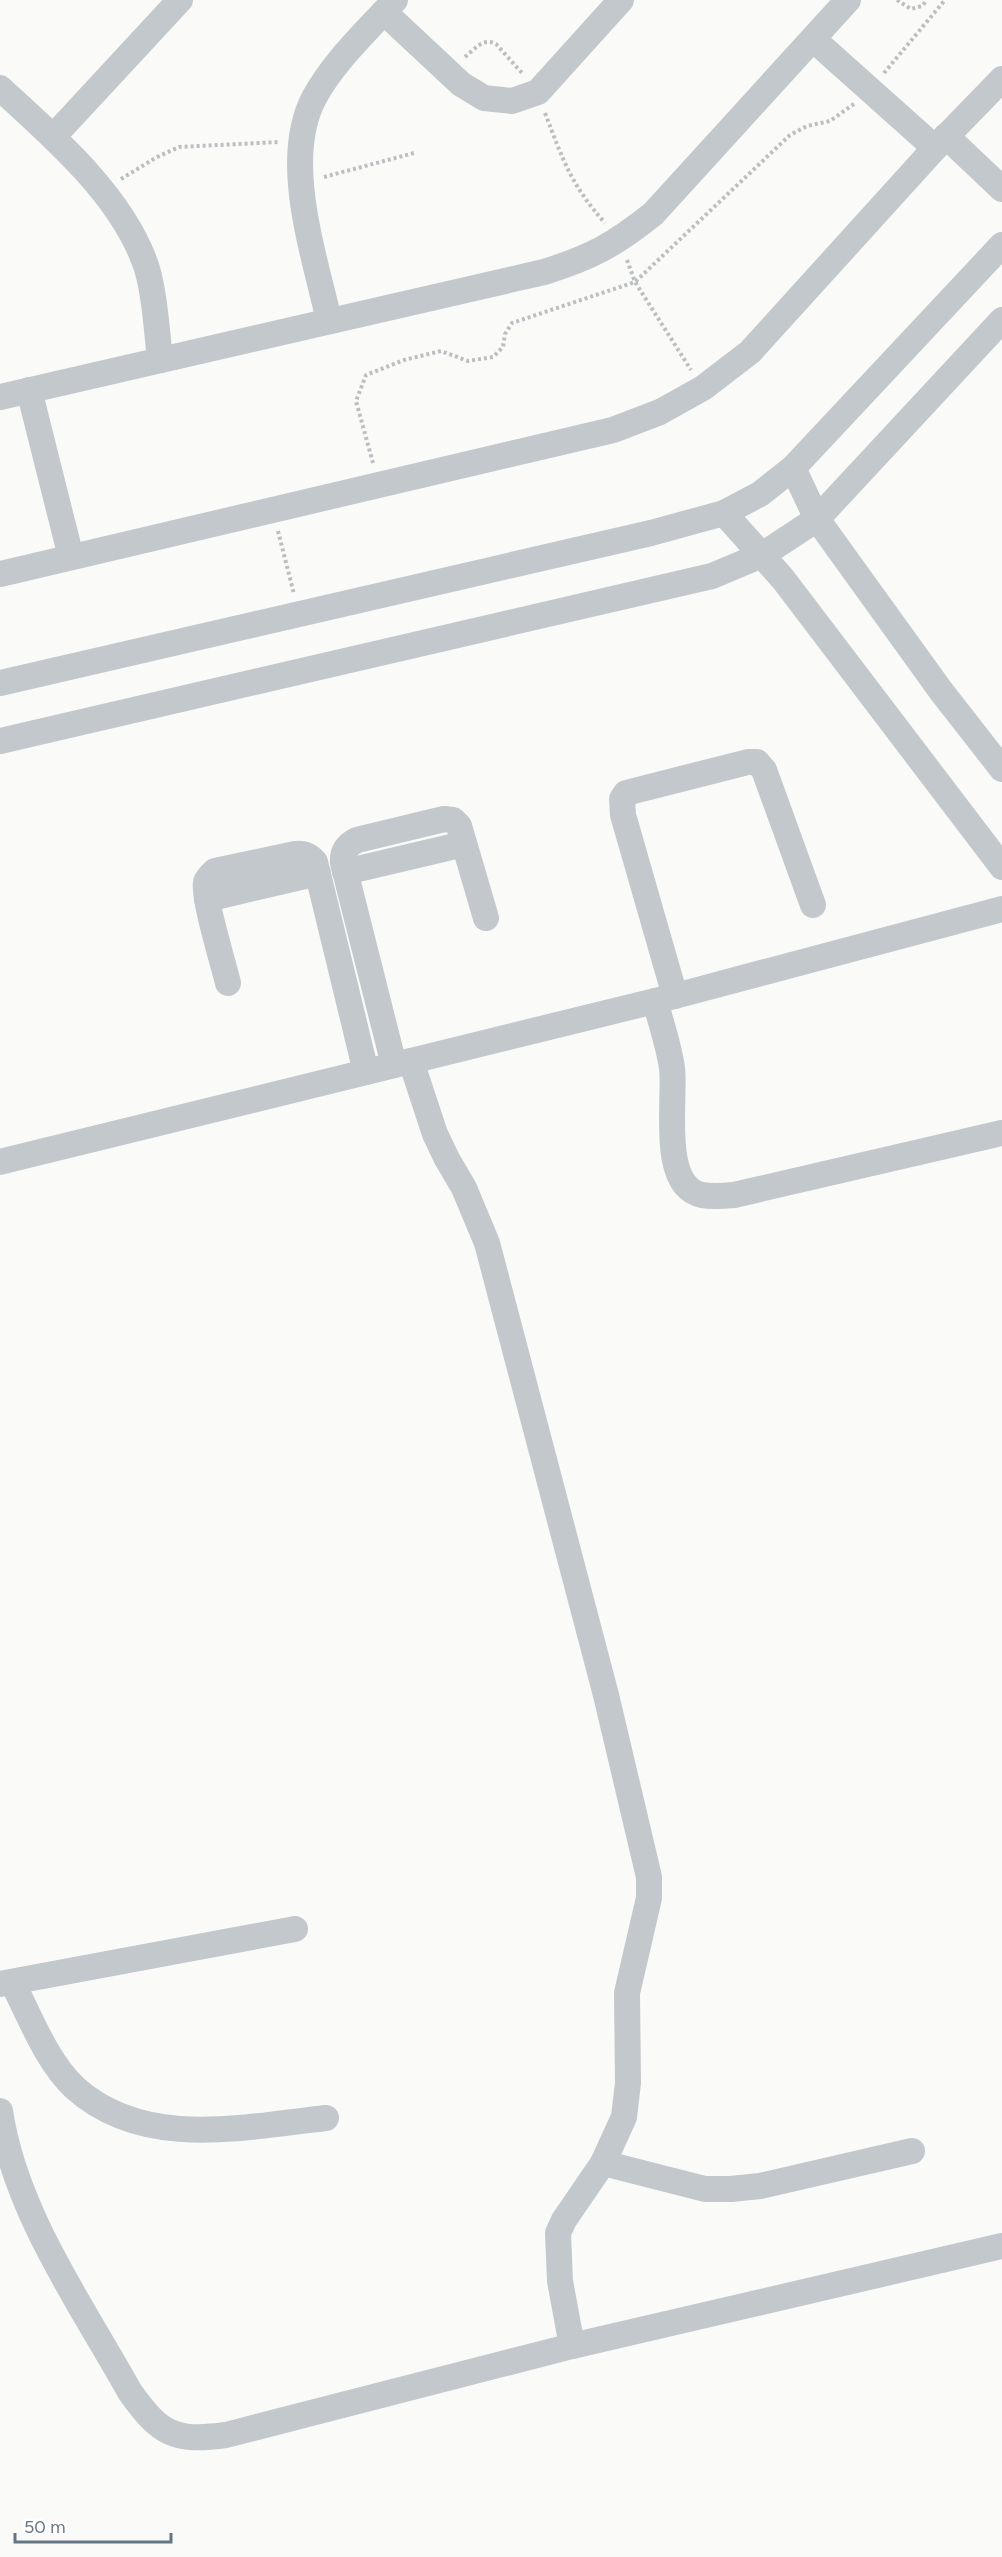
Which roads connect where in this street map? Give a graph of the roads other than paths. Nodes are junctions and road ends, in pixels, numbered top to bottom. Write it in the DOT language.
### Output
graph roads {
  1 [pos="180,0"];
  2 [pos="621,0"];
  3 [pos="848,0"];
  4 [pos="390,6"];
  5 [pos="813,39"];
  6 [pos="1002,79"];
  7 [pos="0,88"];
  8 [pos="53,137"];
  9 [pos="941,142"];
  10 [pos="1002,189"];
  11 [pos="1002,245"];
  12 [pos="1002,320"];
  13 [pos="329,321"];
  14 [pos="160,360"];
  15 [pos="29,390"];
  16 [pos="0,397"];
  17 [pos="793,468"];
  18 [pos="724,513"];
  19 [pos="817,519"];
  20 [pos="762,555"];
  21 [pos="71,557"];
  22 [pos="0,574"];
  23 [pos="0,682"];
  24 [pos="0,741"];
  25 [pos="1002,769"];
  26 [pos="1002,867"];
  27 [pos="813,905"];
  28 [pos="1002,909"];
  29 [pos="486,918"];
  30 [pos="228,984"];
  31 [pos="665,999"];
  32 [pos="403,1063"];
  33 [pos="366,1072"];
  34 [pos="1002,1132"];
  35 [pos="0,1162"];
  36 [pos="295,1929"];
  37 [pos="6,1983"];
  38 [pos="0,2111"];
  39 [pos="326,2118"];
  40 [pos="912,2151"];
  41 [pos="603,2163"];
  42 [pos="9,2185"];
  43 [pos="1002,2246"];
  44 [pos="572,2346"];
  1 -- 8 [label="street"];
  2 -- 4 [label="street"];
  3 -- 5 [label="street"];
  4 -- 13 [label="street"];
  5 -- 9 [label="street"];
  5 -- 13 [label="street"];
  6 -- 9 [label="street"];
  7 -- 8 [label="street"];
  8 -- 14 [label="street"];
  9 -- 10 [label="street"];
  9 -- 21 [label="street"];
  11 -- 17 [label="street"];
  12 -- 19 [label="street"];
  13 -- 14 [label="street"];
  14 -- 15 [label="street"];
  15 -- 16 [label="street"];
  15 -- 21 [label="street"];
  17 -- 18 [label="street"];
  17 -- 19 [label="street"];
  18 -- 20 [label="street"];
  18 -- 23 [label="street"];
  19 -- 20 [label="street"];
  19 -- 25 [label="street"];
  20 -- 24 [label="street"];
  20 -- 26 [label="street"];
  21 -- 22 [label="street"];
  27 -- 31 [label="street"];
  28 -- 31 [label="street"];
  29 -- 32 [label="street"];
  30 -- 33 [label="street"];
  31 -- 32 [label="street"];
  31 -- 34 [label="street"];
  32 -- 33 [label="street"];
  32 -- 41 [label="street"];
  33 -- 35 [label="street"];
  36 -- 37 [label="street"];
  37 -- 39 [label="street"];
  38 -- 42 [label="street"];
  40 -- 41 [label="street"];
  41 -- 44 [label="street"];
  42 -- 44 [label="street"];
  43 -- 44 [label="street"];
}
